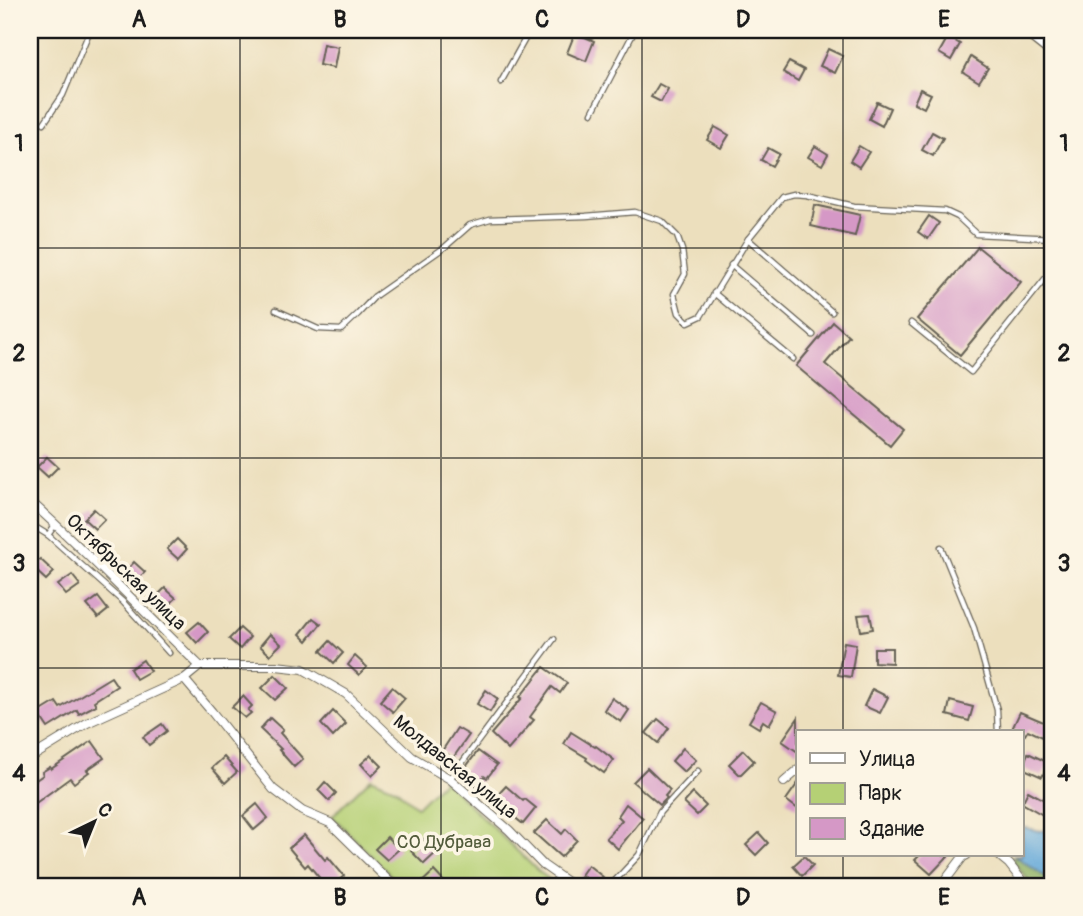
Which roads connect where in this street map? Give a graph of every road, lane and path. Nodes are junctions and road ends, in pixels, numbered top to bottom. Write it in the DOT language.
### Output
graph roads {
  1 [pos="90,30"];
  2 [pos="530,30"];
  3 [pos="635,30"];
  4 [pos="1024,30"];
  5 [pos="1053,53"];
  6 [pos="501,82"];
  7 [pos="592,113"];
  8 [pos="44,123"];
  9 [pos="1053,238"];
  10 [pos="748,239"];
  11 [pos="731,265"];
  12 [pos="1053,274"];
  13 [pos="714,293"];
  14 [pos="276,310"];
  15 [pos="832,312"];
  16 [pos="911,323"];
  17 [pos="813,335"];
  18 [pos="793,359"];
  19 [pos="30,501"];
  20 [pos="30,524"];
  21 [pos="55,524"];
  22 [pos="48,536"];
  23 [pos="941,547"];
  24 [pos="554,639"];
  25 [pos="169,653"];
  26 [pos="200,666"];
  27 [pos="184,679"];
  28 [pos="998,730"];
  29 [pos="30,758"];
  30 [pos="698,771"];
  31 [pos="796,772"];
  32 [pos="450,779"];
  33 [pos="784,782"];
  34 [pos="965,856"];
  35 [pos="999,856"];
  36 [pos="394,886"];
  37 [pos="573,886"];
  38 [pos="610,886"];
  39 [pos="941,886"];
  40 [pos="1026,886"];
  1 -- 8 [label="lane"];
  2 -- 6 [label="lane"];
  3 -- 7 [label="lane"];
  4 -- 5 [label="main road"];
  9 -- 10 [label="lane"];
  10 -- 11 [label="lane"];
  10 -- 15 [label="lane"];
  11 -- 13 [label="lane"];
  11 -- 17 [label="lane"];
  12 -- 16 [label="lane"];
  13 -- 14 [label="lane"];
  13 -- 18 [label="lane"];
  19 -- 21 [label="street, Октябрьская улица"];
  20 -- 22 [label="lane"];
  21 -- 22 [label="lane"];
  21 -- 26 [label="street, Октябрьская улица"];
  22 -- 25 [label="lane"];
  23 -- 28 [label="lane"];
  24 -- 32 [label="lane"];
  26 -- 27 [label="street"];
  26 -- 32 [label="street, Молдавская улица"];
  27 -- 29 [label="street"];
  27 -- 36 [label="street"];
  30 -- 38 [label="lane"];
  31 -- 33 [label="street"];
  32 -- 37 [label="street, Молдавская улица"];
  34 -- 39 [label="street"];
  35 -- 40 [label="street"];
}
